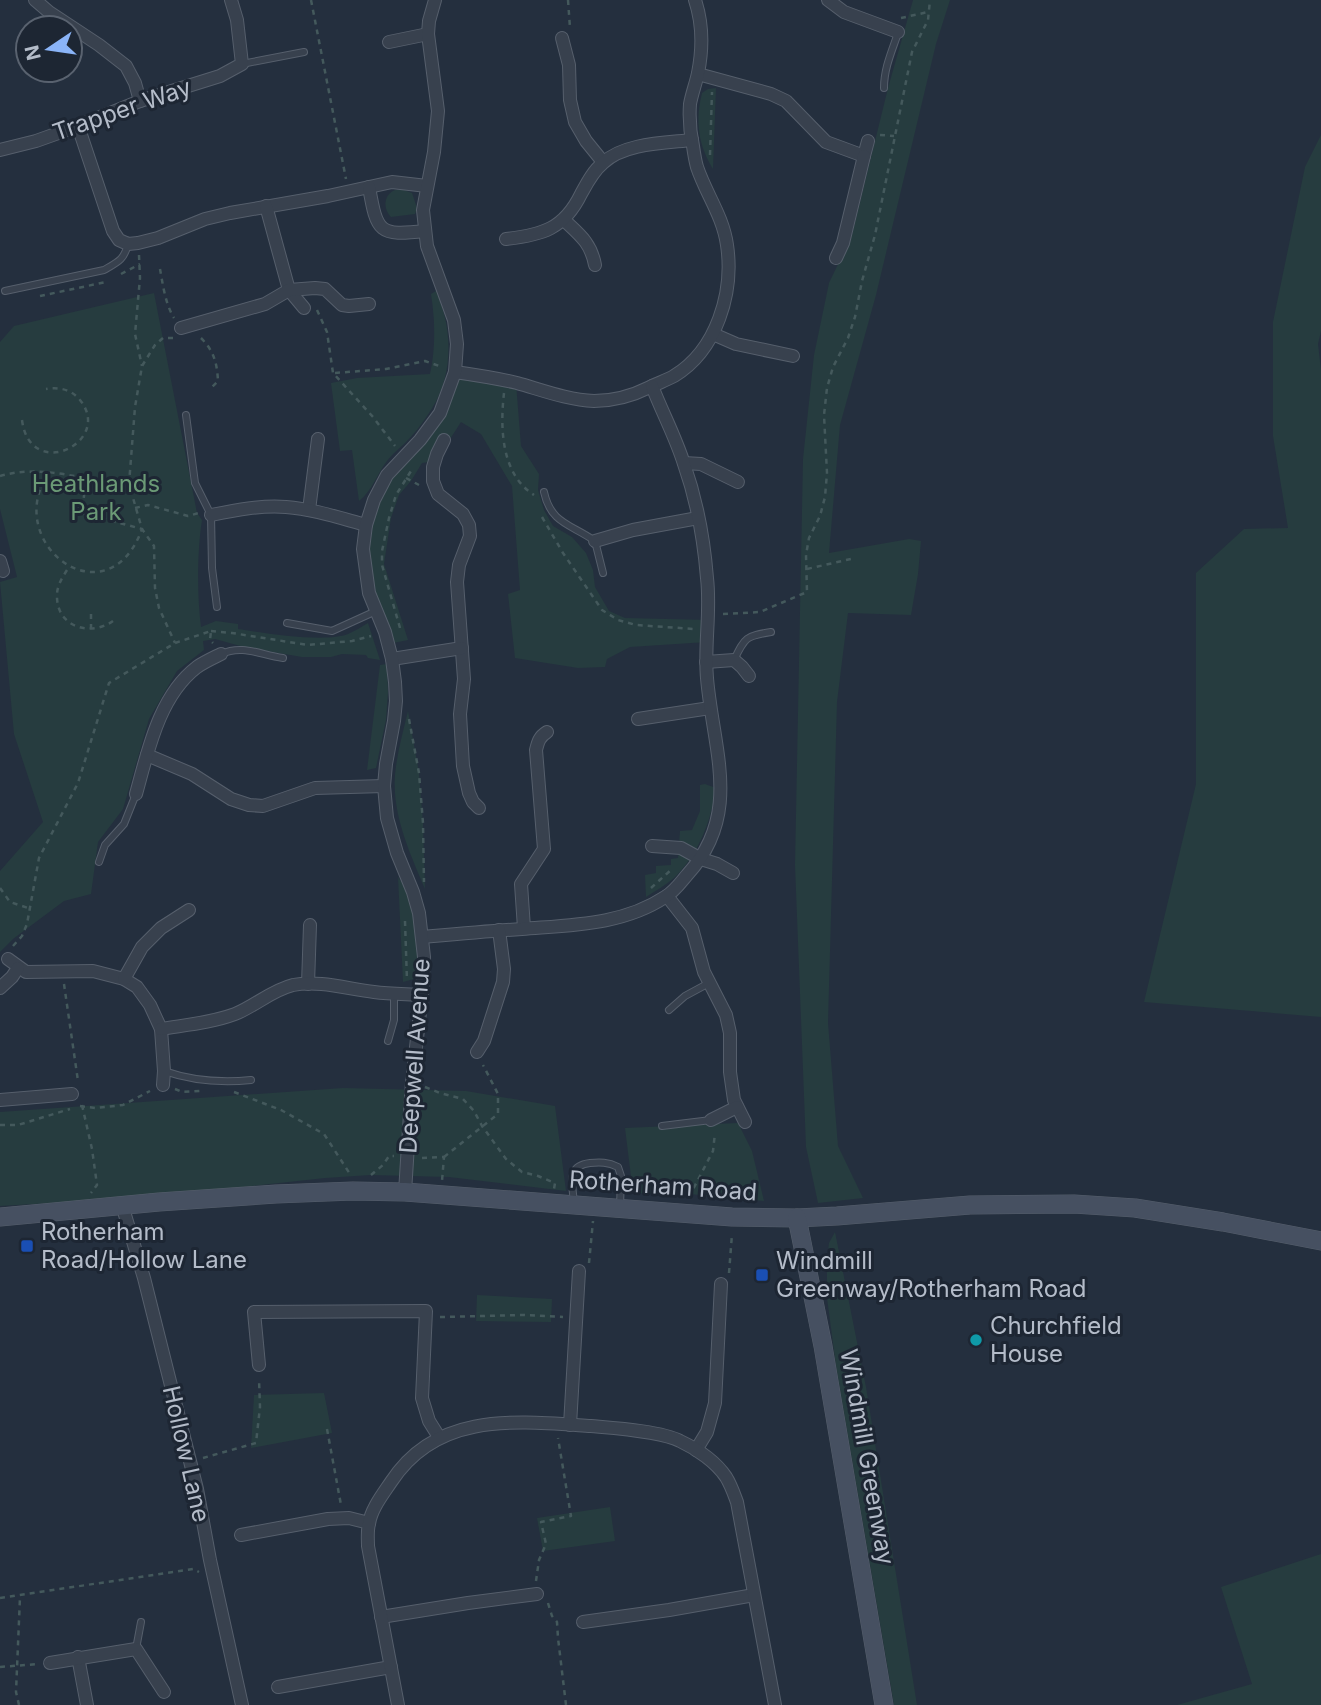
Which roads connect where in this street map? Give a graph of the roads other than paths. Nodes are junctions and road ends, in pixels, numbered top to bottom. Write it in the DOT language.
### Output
graph roads {
  1 [pos="35,0"];
  2 [pos="231,0"];
  3 [pos="435,0"];
  4 [pos="695,0"];
  5 [pos="828,0"];
  6 [pos="898,32"];
  7 [pos="428,34"];
  8 [pos="562,38"];
  9 [pos="389,42"];
  10 [pos="304,52"];
  11 [pos="242,64"];
  12 [pos="698,74"];
  13 [pos="884,88"];
  14 [pos="140,101"];
  15 [pos="78,126"];
  16 [pos="692,140"];
  17 [pos="867,141"];
  18 [pos="0,150"];
  19 [pos="864,156"];
  20 [pos="603,162"];
  21 [pos="427,186"];
  22 [pos="369,187"];
  23 [pos="266,206"];
  24 [pos="564,220"];
  25 [pos="425,231"];
  26 [pos="506,239"];
  27 [pos="133,244"];
  28 [pos="836,258"];
  29 [pos="595,265"];
  30 [pos="289,290"];
  31 [pos="5,291"];
  32 [pos="369,304"];
  33 [pos="304,308"];
  34 [pos="181,328"];
  35 [pos="713,334"];
  36 [pos="793,356"];
  37 [pos="455,372"];
  38 [pos="652,386"];
  39 [pos="186,415"];
  40 [pos="318,439"];
  41 [pos="444,440"];
  42 [pos="684,463"];
  43 [pos="738,482"];
  44 [pos="544,492"];
  45 [pos="309,510"];
  46 [pos="211,515"];
  47 [pos="698,518"];
  48 [pos="366,525"];
  49 [pos="594,541"];
  50 [pos="603,573"];
  51 [pos="217,607"];
  52 [pos="376,611"];
  53 [pos="287,623"];
  54 [pos="771,632"];
  55 [pos="462,648"];
  56 [pos="221,654"];
  57 [pos="283,658"];
  58 [pos="392,659"];
  59 [pos="734,660"];
  60 [pos="706,662"];
  61 [pos="749,676"];
  62 [pos="710,708"];
  63 [pos="638,719"];
  64 [pos="547,732"];
  65 [pos="147,755"];
  66 [pos="384,786"];
  67 [pos="136,794"];
  68 [pos="479,808"];
  69 [pos="652,846"];
  70 [pos="701,859"];
  71 [pos="99,862"];
  72 [pos="733,873"];
  73 [pos="667,896"];
  74 [pos="189,910"];
  75 [pos="310,925"];
  76 [pos="524,928"];
  77 [pos="499,930"];
  78 [pos="422,937"];
  79 [pos="8,959"];
  80 [pos="19,968"];
  81 [pos="124,979"];
  82 [pos="709,983"];
  83 [pos="308,984"];
  84 [pos="0,988"];
  85 [pos="400,994"];
  86 [pos="422,996"];
  87 [pos="669,1010"];
  88 [pos="160,1029"];
  89 [pos="388,1041"];
  90 [pos="477,1052"];
  91 [pos="164,1071"];
  92 [pos="251,1080"];
  93 [pos="163,1085"];
  94 [pos="72,1094"];
  95 [pos="0,1100"];
  96 [pos="737,1107"];
  97 [pos="711,1120"];
  98 [pos="745,1122"];
  99 [pos="662,1126"];
  100 [pos="405,1192"];
  101 [pos="122,1205"];
  102 [pos="574,1205"];
  103 [pos="620,1209"];
  104 [pos="0,1217"];
  105 [pos="797,1218"];
  106 [pos="1321,1241"];
  107 [pos="579,1271"];
  108 [pos="721,1284"];
  109 [pos="258,1365"];
  110 [pos="570,1425"];
  111 [pos="439,1437"];
  112 [pos="696,1450"];
  113 [pos="369,1523"];
  114 [pos="241,1535"];
  115 [pos="537,1594"];
  116 [pos="754,1595"];
  117 [pos="382,1617"];
  118 [pos="141,1622"];
  119 [pos="583,1622"];
  120 [pos="136,1649"];
  121 [pos="78,1657"];
  122 [pos="50,1663"];
  123 [pos="391,1667"];
  124 [pos="278,1687"];
  125 [pos="164,1692"];
  126 [pos="87,1705"];
  127 [pos="242,1705"];
  128 [pos="398,1705"];
  129 [pos="775,1705"];
  130 [pos="884,1705"];
  1 -- 14 [label="street"];
  2 -- 11 [label="street"];
  3 -- 7 [label="street, Deepwell Avenue"];
  4 -- 12 [label="street"];
  5 -- 6 [label="street"];
  6 -- 13 [label="lane"];
  7 -- 9 [label="street"];
  7 -- 21 [label="street, Deepwell Avenue"];
  8 -- 20 [label="street"];
  10 -- 11 [label="lane"];
  11 -- 14 [label="street, Trapper Way"];
  12 -- 16 [label="street"];
  12 -- 19 [label="street"];
  14 -- 15 [label="street, Trapper Way"];
  15 -- 18 [label="street, Trapper Way"];
  15 -- 27 [label="street"];
  16 -- 20 [label="street"];
  16 -- 35 [label="street"];
  17 -- 19 [label="street"];
  19 -- 28 [label="street"];
  20 -- 24 [label="street"];
  21 -- 22 [label="street"];
  21 -- 25 [label="street, Deepwell Avenue"];
  22 -- 23 [label="street"];
  22 -- 25 [label="street"];
  23 -- 27 [label="street"];
  23 -- 30 [label="street"];
  24 -- 26 [label="street"];
  24 -- 29 [label="street"];
  25 -- 37 [label="street, Deepwell Avenue"];
  27 -- 31 [label="lane"];
  30 -- 32 [label="street"];
  30 -- 33 [label="street"];
  30 -- 34 [label="street"];
  35 -- 36 [label="street"];
  35 -- 38 [label="street"];
  37 -- 38 [label="street"];
  37 -- 48 [label="street, Deepwell Avenue"];
  38 -- 42 [label="street"];
  39 -- 46 [label="lane"];
  40 -- 45 [label="street"];
  41 -- 55 [label="street"];
  42 -- 43 [label="street"];
  42 -- 47 [label="street"];
  44 -- 49 [label="lane"];
  45 -- 46 [label="street"];
  45 -- 48 [label="street"];
  46 -- 51 [label="lane"];
  47 -- 49 [label="street"];
  47 -- 60 [label="street"];
  48 -- 52 [label="street, Deepwell Avenue"];
  49 -- 50 [label="lane"];
  52 -- 53 [label="lane"];
  52 -- 58 [label="street, Deepwell Avenue"];
  54 -- 59 [label="lane"];
  55 -- 58 [label="street"];
  55 -- 68 [label="street"];
  56 -- 57 [label="lane"];
  56 -- 65 [label="street"];
  58 -- 66 [label="street, Deepwell Avenue"];
  59 -- 60 [label="street"];
  59 -- 61 [label="street"];
  60 -- 62 [label="street"];
  62 -- 63 [label="street"];
  62 -- 70 [label="street"];
  64 -- 76 [label="street"];
  65 -- 66 [label="street"];
  65 -- 67 [label="street"];
  66 -- 78 [label="street, Deepwell Avenue"];
  67 -- 71 [label="lane"];
  69 -- 70 [label="street"];
  70 -- 72 [label="street"];
  70 -- 73 [label="street"];
  73 -- 76 [label="street"];
  73 -- 82 [label="street"];
  74 -- 81 [label="street"];
  75 -- 83 [label="street"];
  76 -- 77 [label="street"];
  77 -- 78 [label="street"];
  77 -- 90 [label="street"];
  78 -- 86 [label="street, Deepwell Avenue"];
  79 -- 80 [label="street"];
  80 -- 81 [label="street"];
  80 -- 84 [label="street"];
  81 -- 88 [label="street"];
  82 -- 87 [label="lane"];
  82 -- 96 [label="street"];
  83 -- 85 [label="street"];
  83 -- 88 [label="street"];
  85 -- 86 [label="street"];
  85 -- 89 [label="lane"];
  86 -- 100 [label="street, Deepwell Avenue"];
  88 -- 91 [label="street"];
  91 -- 92 [label="lane"];
  91 -- 93 [label="street"];
  94 -- 95 [label="street"];
  96 -- 97 [label="street"];
  96 -- 98 [label="street"];
  97 -- 99 [label="lane"];
  100 -- 101 [label="main road, Rotherham Road"];
  100 -- 102 [label="main road, Rotherham Road"];
  101 -- 104 [label="main road, Rotherham Road"];
  101 -- 127 [label="street, Hollow Lane"];
  102 -- 103 [label="main road, Rotherham Road"];
  102 -- 103 [label="lane"];
  103 -- 105 [label="main road, Rotherham Road"];
  105 -- 106 [label="main road, Rotherham Road"];
  105 -- 130 [label="main road, Windmill Greenway"];
  107 -- 110 [label="street"];
  108 -- 112 [label="street"];
  109 -- 111 [label="street"];
  110 -- 111 [label="street"];
  110 -- 112 [label="street"];
  111 -- 113 [label="street"];
  112 -- 116 [label="street"];
  113 -- 114 [label="street"];
  113 -- 117 [label="street"];
  115 -- 117 [label="street"];
  116 -- 119 [label="street"];
  116 -- 129 [label="street"];
  117 -- 123 [label="street"];
  118 -- 120 [label="lane"];
  120 -- 121 [label="street"];
  120 -- 125 [label="street"];
  121 -- 122 [label="street"];
  121 -- 126 [label="street"];
  123 -- 124 [label="street"];
  123 -- 128 [label="street"];
}
